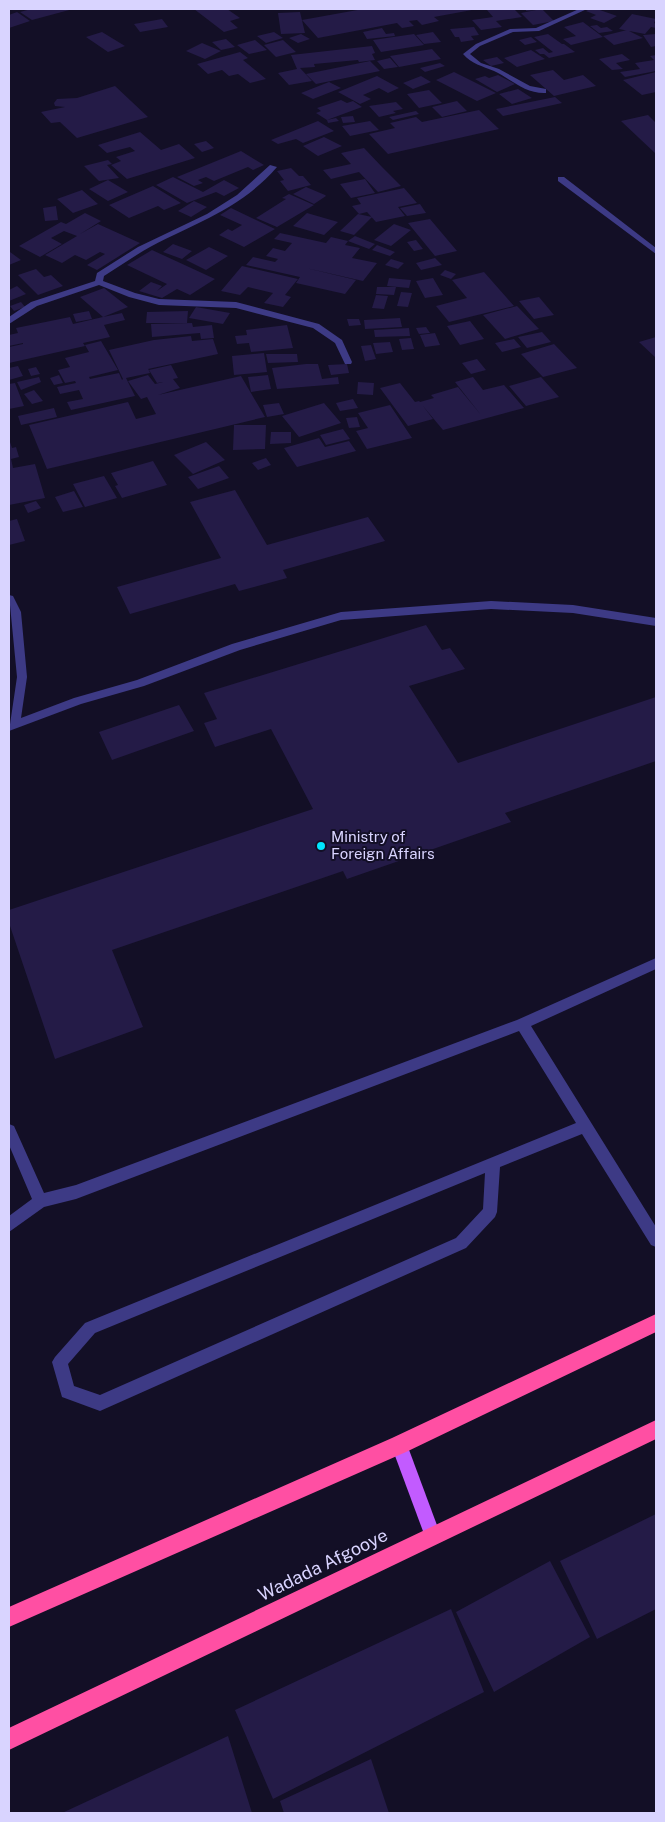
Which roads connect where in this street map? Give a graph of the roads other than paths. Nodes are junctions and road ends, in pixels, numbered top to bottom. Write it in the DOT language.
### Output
graph roads {
  1 [pos="584,9"];
  2 [pos="544,91"];
  3 [pos="273,167"];
  4 [pos="561,179"];
  5 [pos="656,252"];
  6 [pos="99,282"];
  7 [pos="9,321"];
  8 [pos="348,362"];
  9 [pos="9,599"];
  10 [pos="656,622"];
  11 [pos="11,726"];
  12 [pos="656,963"];
  13 [pos="522,1024"];
  14 [pos="585,1126"];
  15 [pos="9,1130"];
  16 [pos="493,1163"];
  17 [pos="40,1201"];
  18 [pos="9,1224"];
  19 [pos="656,1240"];
  20 [pos="656,1322"];
  21 [pos="656,1430"];
  22 [pos="399,1445"];
  23 [pos="432,1536"];
  24 [pos="9,1617"];
  25 [pos="9,1739"];
  1 -- 2 [label="street"];
  3 -- 6 [label="street"];
  4 -- 5 [label="street"];
  6 -- 7 [label="street"];
  6 -- 8 [label="street"];
  9 -- 11 [label="street"];
  10 -- 11 [label="street"];
  12 -- 13 [label="street"];
  13 -- 14 [label="street"];
  13 -- 17 [label="street"];
  14 -- 16 [label="street"];
  14 -- 19 [label="street"];
  15 -- 17 [label="street"];
  16 -- 16 [label="street"];
  17 -- 18 [label="street"];
  20 -- 22 [label="highway"];
  21 -- 23 [label="highway, Wadada Afgooye"];
  22 -- 23 [label="main road"];
  22 -- 24 [label="highway"];
  23 -- 25 [label="highway, Wadada Afgooye"];
}
